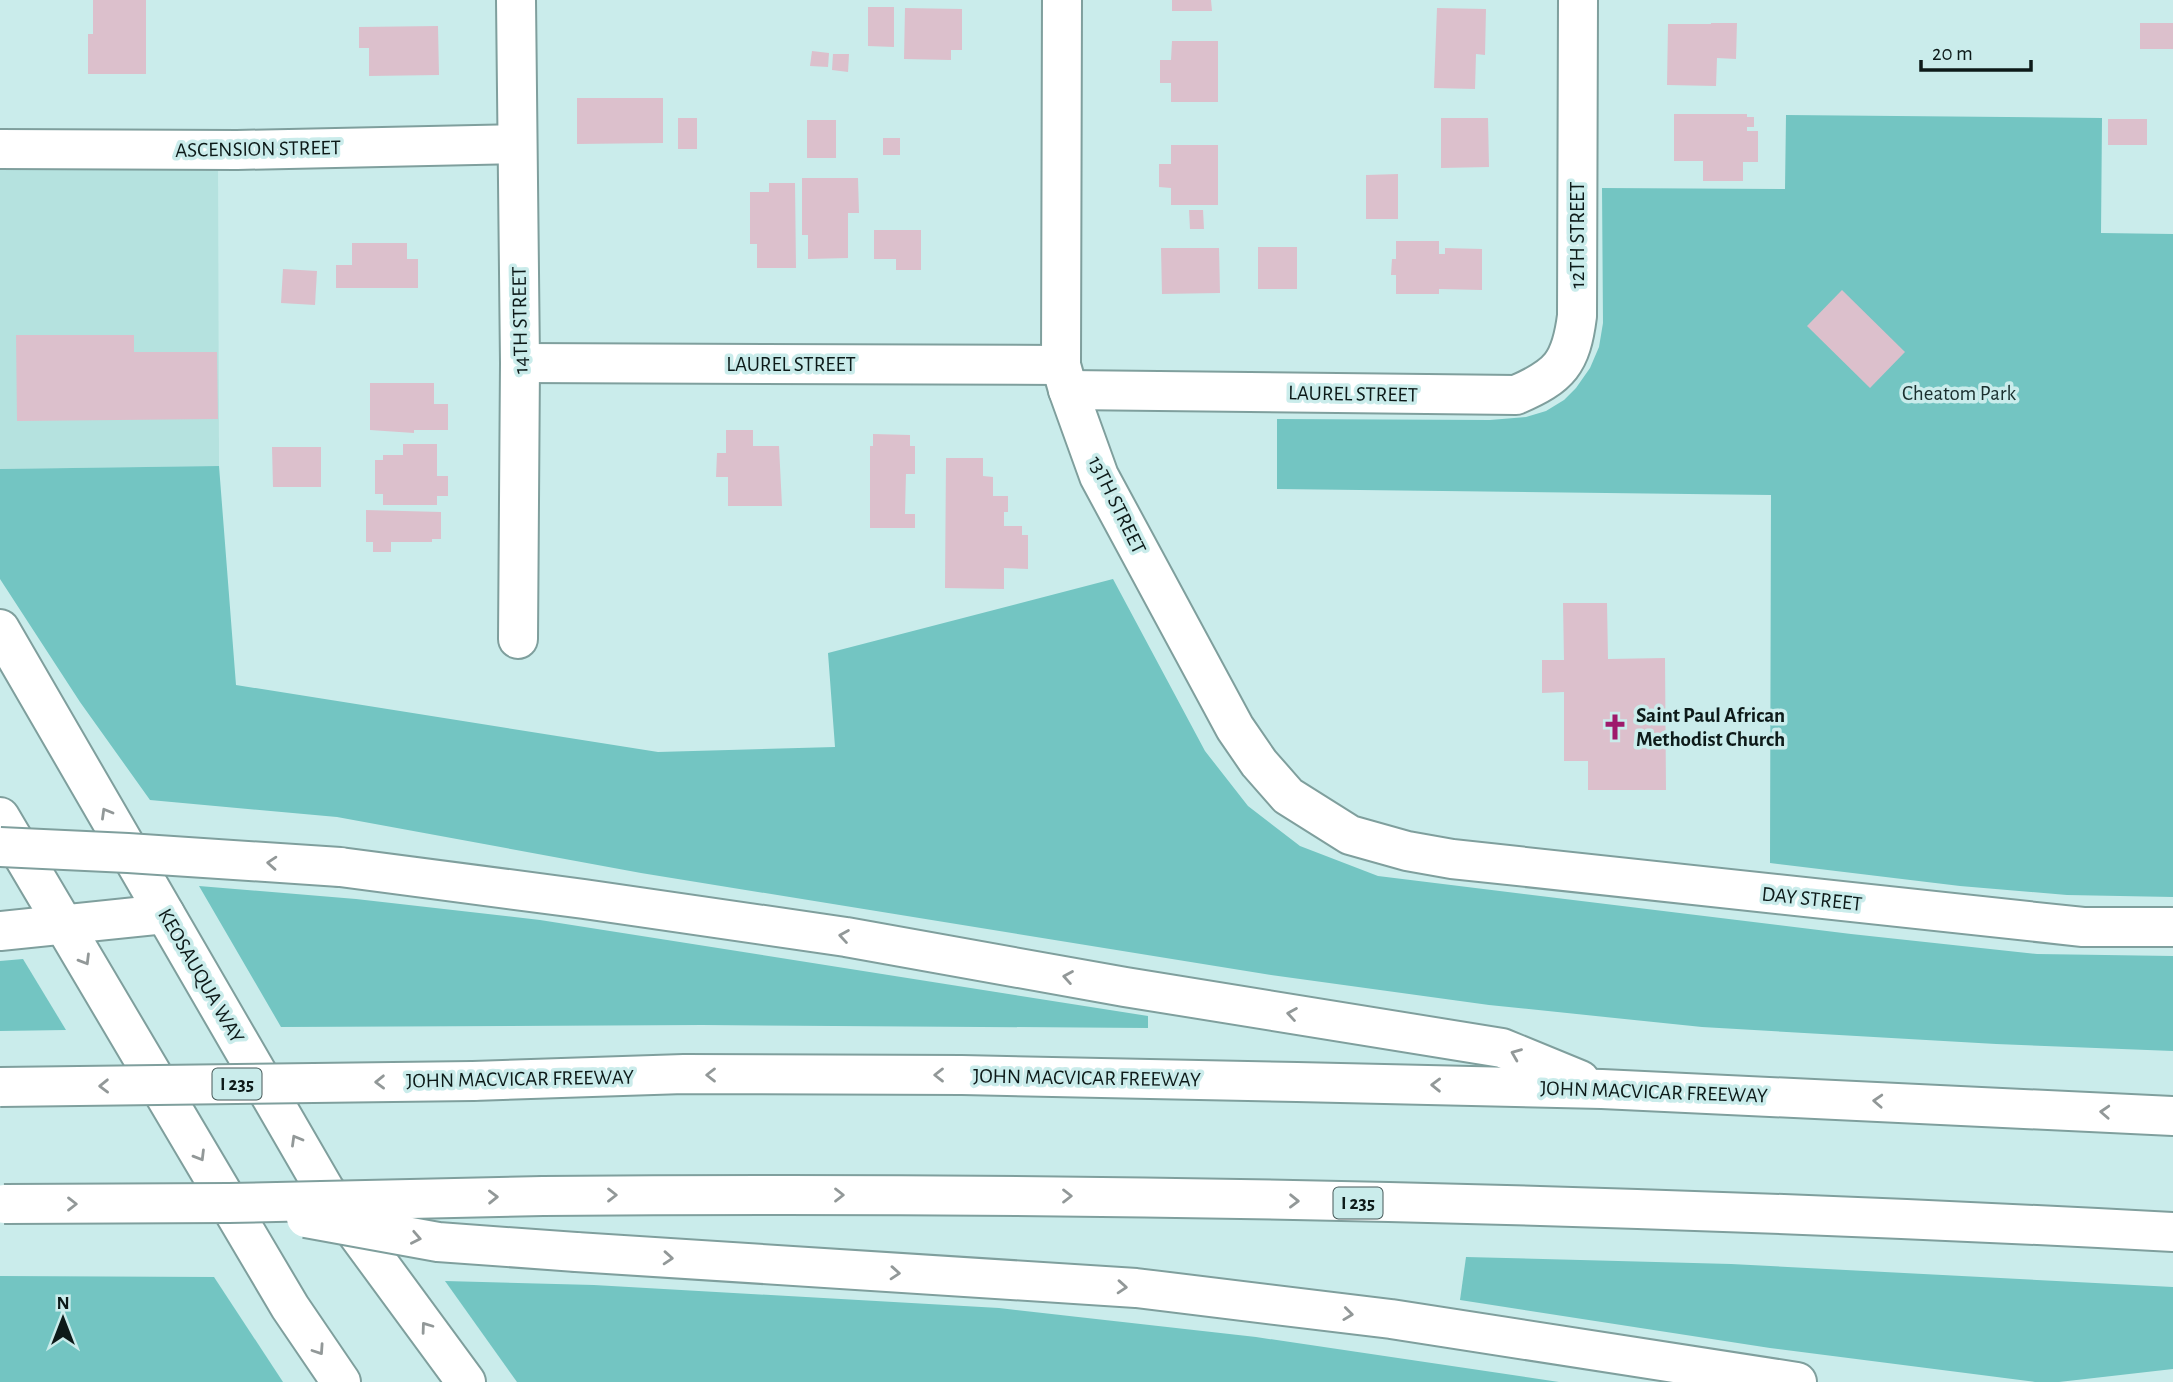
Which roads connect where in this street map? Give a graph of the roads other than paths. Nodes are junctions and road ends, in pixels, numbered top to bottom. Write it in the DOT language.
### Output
graph roads {
  1 [pos="516,0"];
  2 [pos="1062,0"];
  3 [pos="1578,0"];
  4 [pos="517,144"];
  5 [pos="0,149"];
  6 [pos="520,363"];
  7 [pos="1064,377"];
  8 [pos="1470,395"];
  9 [pos="0,629"];
  10 [pos="518,639"];
  11 [pos="0,817"];
  12 [pos="0,847"];
  13 [pos="1452,859"];
  14 [pos="165,915"];
  15 [pos="64,925"];
  16 [pos="2173,927"];
  17 [pos="0,931"];
  18 [pos="0,1087"];
  19 [pos="1602,1088"];
  20 [pos="2173,1116"];
  21 [pos="229,1203"];
  22 [pos="2,1204"];
  23 [pos="2173,1232"];
  24 [pos="341,1382"];
  25 [pos="466,1382"];
  26 [pos="1797,1382"];
  1 -- 4 [label="main road, 14TH STREET"];
  2 -- 7 [label="main road, 13TH STREET"];
  3 -- 8 [label="main road, 12TH STREET"];
  4 -- 5 [label="main road, ASCENSION STREET"];
  4 -- 6 [label="main road, 14TH STREET"];
  6 -- 7 [label="main road, LAUREL STREET"];
  6 -- 10 [label="main road, 14TH STREET"];
  7 -- 8 [label="main road, LAUREL STREET"];
  7 -- 13 [label="main road, 13TH STREET"];
  14 -- 9 [label="main road, KEOSAUQUA WAY, one-way"];
  11 -- 15 [label="main road"];
  19 -- 12 [label="main road, one-way, bridge"];
  13 -- 16 [label="main road, DAY STREET"];
  14 -- 15 [label="main road"];
  25 -- 14 [label="main road, KEOSAUQUA WAY, one-way"];
  15 -- 17 [label="main road"];
  15 -- 24 [label="main road, one-way"];
  19 -- 18 [label="main road, JOHN MACVICAR FREEWAY / I 235, one-way, bridge"];
  20 -- 19 [label="main road, JOHN MACVICAR FREEWAY / I 235, one-way"];
  22 -- 21 [label="main road, I 235, one-way, bridge"];
  21 -- 23 [label="main road, I 235, one-way, bridge"];
  21 -- 26 [label="main road, one-way, bridge"];
}
